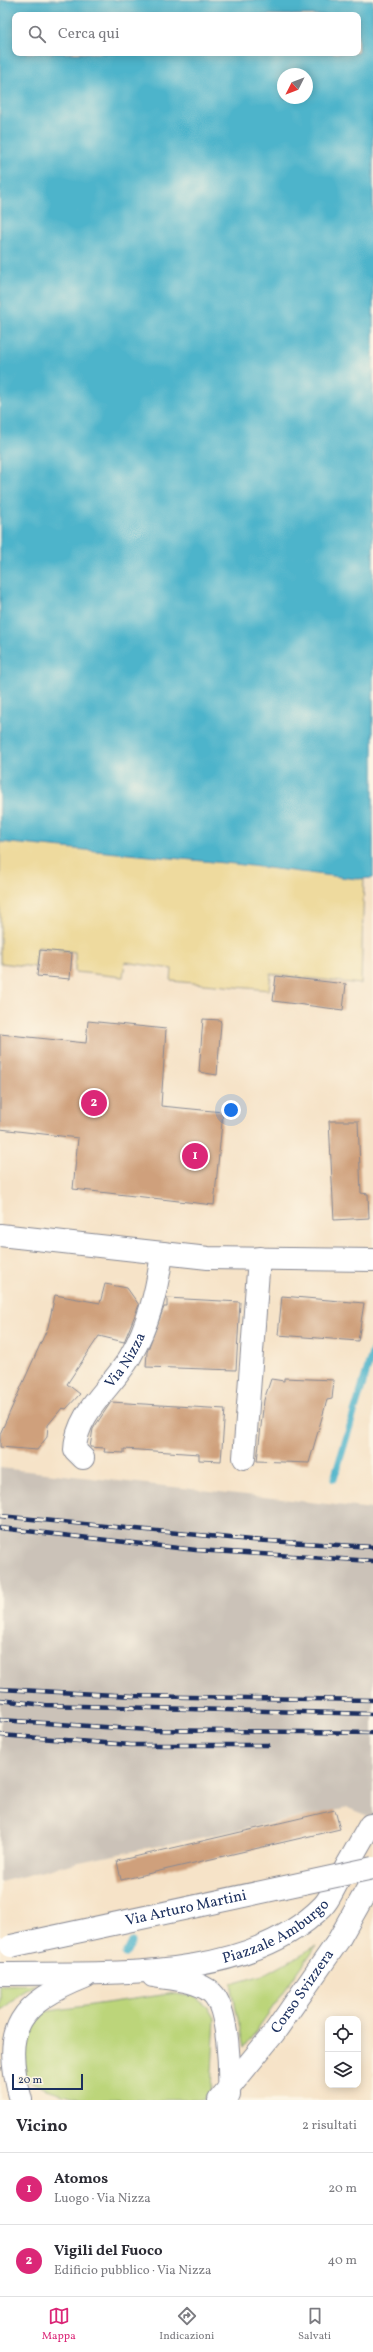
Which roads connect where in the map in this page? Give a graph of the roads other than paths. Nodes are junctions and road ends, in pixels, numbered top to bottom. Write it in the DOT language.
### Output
graph roads {
  1 [pos="0,1235"];
  2 [pos="162,1253"];
  3 [pos="259,1258"];
  4 [pos="373,1260"];
  5 [pos="83,1458"];
  6 [pos="244,1458"];
  7 [pos="370,1825"];
  8 [pos="373,1868"];
  9 [pos="373,1879"];
  10 [pos="6,1948"];
  11 [pos="95,1972"];
  12 [pos="136,1973"];
  13 [pos="0,1974"];
  14 [pos="226,2096"];
  15 [pos="0,2099"];
  16 [pos="6,2100"];
  17 [pos="21,2100"];
  1 -- 2 [label="main road"];
  2 -- 3 [label="main road"];
  2 -- 5 [label="main road, Via Nizza"];
  3 -- 4 [label="main road"];
  3 -- 6 [label="main road"];
  7 -- 12 [label="main road, Piazzale Amburgo"];
  8 -- 10 [label="main road, Via Arturo Martini, bridge"];
  9 -- 14 [label="main road, Corso Svizzera"];
  11 -- 12 [label="main road, Piazzale Amburgo"];
  11 -- 13 [label="main road, Piazzale Amburgo"];
  11 -- 17 [label="main road"];
  12 -- 14 [label="main road, Piazzale Amburgo"];
  15 -- 16 [label="main road"];
}
